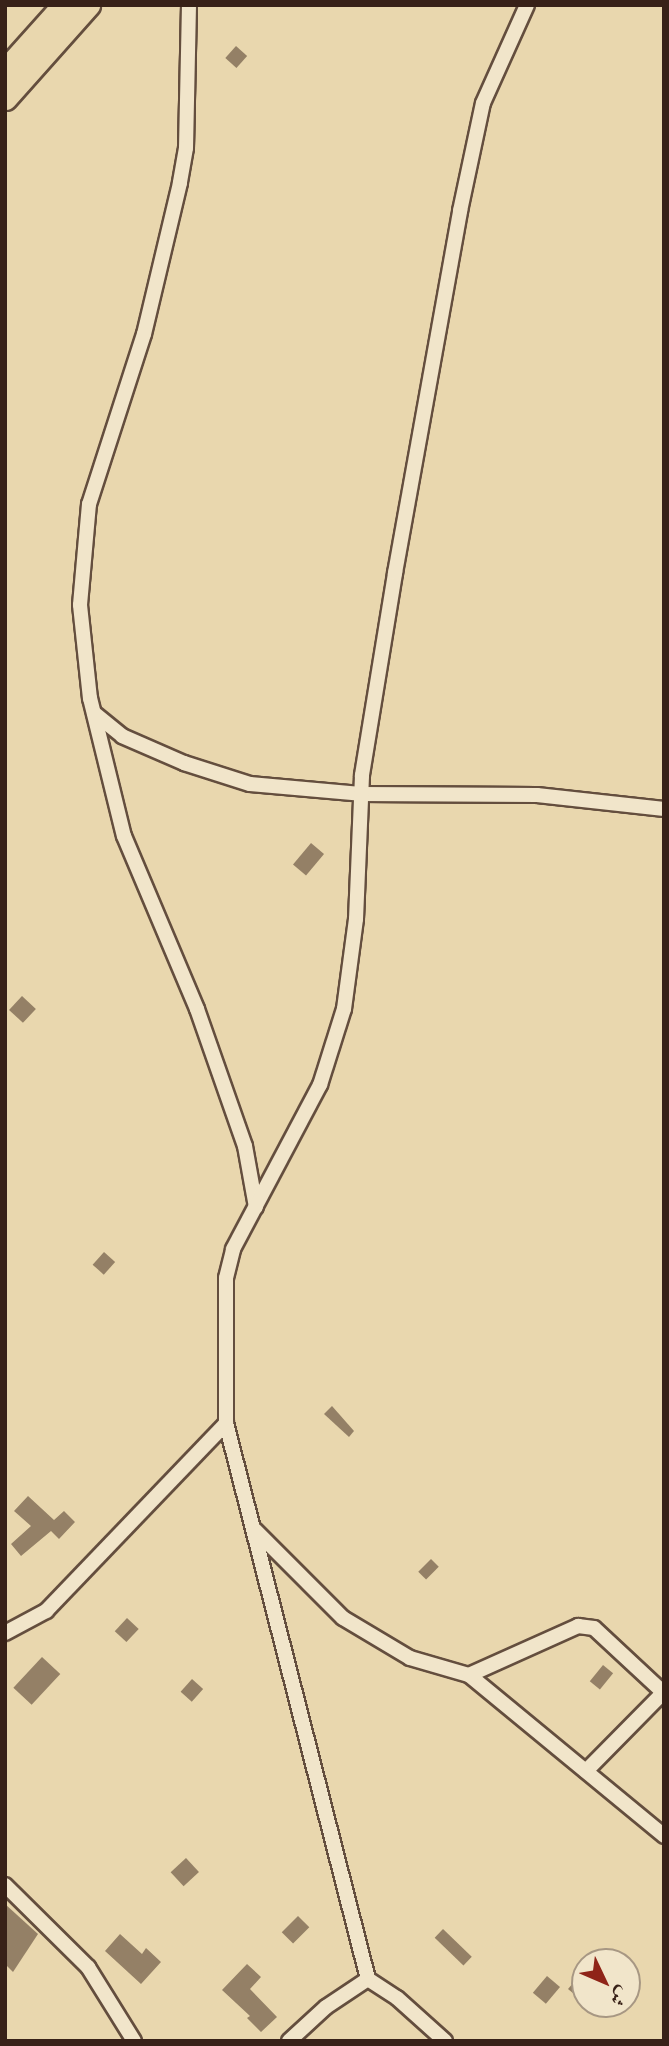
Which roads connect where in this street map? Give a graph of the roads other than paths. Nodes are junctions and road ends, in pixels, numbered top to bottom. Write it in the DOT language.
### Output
graph roads {
  1 [pos="64,5"];
  2 [pos="88,5"];
  3 [pos="189,5"];
  4 [pos="527,5"];
  5 [pos="5,71"];
  6 [pos="5,98"];
  7 [pos="94,713"];
  8 [pos="361,794"];
  9 [pos="664,808"];
  10 [pos="256,1207"];
  11 [pos="226,1423"];
  12 [pos="254,1529"];
  13 [pos="5,1633"];
  14 [pos="469,1675"];
  15 [pos="663,1693"];
  16 [pos="586,1771"];
  17 [pos="664,1836"];
  18 [pos="5,1885"];
  19 [pos="368,1979"];
  20 [pos="134,2041"];
  21 [pos="289,2041"];
  22 [pos="445,2041"];
  1 -- 5 [label="highway"];
  2 -- 6 [label="highway"];
  3 -- 7 [label="street"];
  4 -- 8 [label="street"];
  7 -- 8 [label="street"];
  7 -- 10 [label="street"];
  8 -- 9 [label="street"];
  8 -- 10 [label="street"];
  10 -- 11 [label="street"];
  11 -- 12 [label="street"];
  11 -- 13 [label="street"];
  12 -- 14 [label="street"];
  12 -- 19 [label="street"];
  14 -- 15 [label="street"];
  14 -- 16 [label="street"];
  15 -- 16 [label="street"];
  16 -- 17 [label="street"];
  18 -- 20 [label="street"];
  19 -- 21 [label="street"];
  19 -- 22 [label="street"];
}
